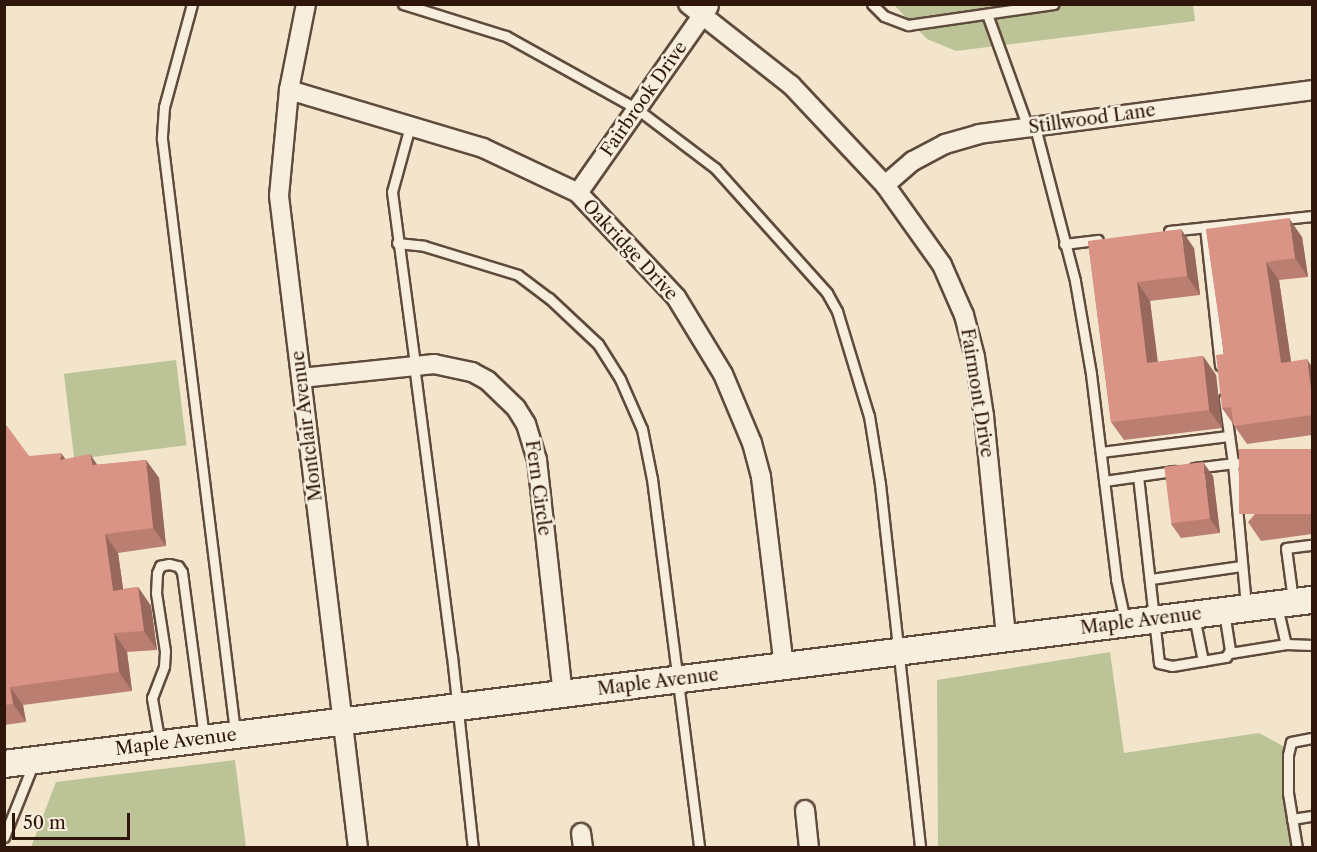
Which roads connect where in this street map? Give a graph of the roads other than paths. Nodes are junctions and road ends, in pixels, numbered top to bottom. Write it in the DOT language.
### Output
graph roads {
  1 [pos="192,4"];
  2 [pos="306,4"];
  3 [pos="403,4"];
  4 [pos="872,4"];
  5 [pos="1053,4"];
  6 [pos="700,8"];
  7 [pos="987,14"];
  8 [pos="289,90"];
  9 [pos="1312,90"];
  10 [pos="637,109"];
  11 [pos="410,126"];
  12 [pos="1031,127"];
  13 [pos="885,185"];
  14 [pos="578,193"];
  15 [pos="1312,216"];
  16 [pos="1205,227"];
  17 [pos="1158,232"];
  18 [pos="1111,238"];
  19 [pos="398,243"];
  20 [pos="1064,244"];
  21 [pos="415,365"];
  22 [pos="301,378"];
  23 [pos="1221,378"];
  24 [pos="1223,390"];
  25 [pos="1228,436"];
  26 [pos="1101,452"];
  27 [pos="1244,461"];
  28 [pos="1233,463"];
  29 [pos="1138,476"];
  30 [pos="1104,481"];
  31 [pos="1312,545"];
  32 [pos="1241,566"];
  33 [pos="1151,579"];
  34 [pos="1294,602"];
  35 [pos="1235,610"];
  36 [pos="1194,615"];
  37 [pos="1154,620"];
  38 [pos="1126,623"];
  39 [pos="1006,638"];
  40 [pos="1286,644"];
  41 [pos="1312,645"];
  42 [pos="900,652"];
  43 [pos="1230,653"];
  44 [pos="1203,661"];
  45 [pos="784,666"];
  46 [pos="678,679"];
  47 [pos="563,694"];
  48 [pos="456,707"];
  49 [pos="343,721"];
  50 [pos="235,735"];
  51 [pos="205,738"];
  52 [pos="1312,738"];
  53 [pos="160,744"];
  54 [pos="35,760"];
  55 [pos="4,764"];
  56 [pos="805,810"];
  57 [pos="1312,816"];
  58 [pos="1293,819"];
  59 [pos="4,837"];
  60 [pos="358,848"];
  61 [pos="473,848"];
  62 [pos="699,848"];
  63 [pos="809,848"];
  64 [pos="920,848"];
  65 [pos="1297,848"];
  1 -- 50 [label="lane"];
  2 -- 8 [label="street, Montclair Avenue"];
  3 -- 10 [label="lane"];
  4 -- 7 [label="lane"];
  5 -- 7 [label="lane"];
  6 -- 10 [label="street, Fairbrook Drive"];
  6 -- 13 [label="street, Fairmont Drive"];
  7 -- 12 [label="lane"];
  8 -- 11 [label="street, Oakridge Drive"];
  8 -- 22 [label="street, Montclair Avenue"];
  9 -- 12 [label="street, Stillwood Lane"];
  10 -- 14 [label="street, Fairbrook Drive"];
  10 -- 42 [label="lane"];
  11 -- 14 [label="street, Oakridge Drive"];
  11 -- 19 [label="lane"];
  12 -- 13 [label="street, Stillwood Lane"];
  12 -- 20 [label="lane"];
  13 -- 39 [label="street, Fairmont Drive"];
  14 -- 45 [label="street, Oakridge Drive"];
  15 -- 16 [label="lane"];
  16 -- 17 [label="lane"];
  16 -- 23 [label="lane"];
  18 -- 20 [label="lane"];
  19 -- 21 [label="lane"];
  19 -- 46 [label="lane"];
  20 -- 26 [label="lane"];
  21 -- 22 [label="street, Fern Circle"];
  21 -- 47 [label="street, Fern Circle"];
  21 -- 48 [label="lane"];
  22 -- 49 [label="street, Montclair Avenue"];
  24 -- 25 [label="lane"];
  25 -- 26 [label="lane"];
  25 -- 28 [label="lane"];
  26 -- 30 [label="lane"];
  27 -- 28 [label="lane"];
  28 -- 29 [label="lane"];
  28 -- 32 [label="lane"];
  29 -- 30 [label="lane"];
  29 -- 33 [label="lane"];
  30 -- 38 [label="lane"];
  31 -- 34 [label="lane"];
  32 -- 33 [label="lane"];
  32 -- 35 [label="lane"];
  33 -- 37 [label="lane"];
  34 -- 35 [label="main road, Maple Avenue"];
  34 -- 40 [label="lane"];
  35 -- 36 [label="main road, Maple Avenue"];
  35 -- 43 [label="lane"];
  36 -- 37 [label="main road, Maple Avenue"];
  36 -- 44 [label="lane"];
  37 -- 38 [label="main road, Maple Avenue"];
  37 -- 44 [label="lane"];
  38 -- 39 [label="main road, Maple Avenue"];
  39 -- 42 [label="main road, Maple Avenue"];
  40 -- 41 [label="lane"];
  40 -- 43 [label="lane"];
  42 -- 45 [label="main road, Maple Avenue"];
  42 -- 64 [label="lane"];
  43 -- 44 [label="lane"];
  45 -- 46 [label="main road, Maple Avenue"];
  46 -- 47 [label="main road, Maple Avenue"];
  46 -- 62 [label="lane"];
  47 -- 48 [label="main road, Maple Avenue"];
  48 -- 49 [label="main road, Maple Avenue"];
  48 -- 61 [label="lane"];
  49 -- 50 [label="main road, Maple Avenue"];
  49 -- 60 [label="street, Montclair Avenue"];
  50 -- 51 [label="main road, Maple Avenue"];
  51 -- 53 [label="main road, Maple Avenue"];
  51 -- 53 [label="lane"];
  52 -- 58 [label="lane"];
  53 -- 54 [label="main road, Maple Avenue"];
  54 -- 55 [label="main road, Maple Avenue"];
  54 -- 59 [label="lane"];
  56 -- 63 [label="street"];
  57 -- 58 [label="lane"];
  58 -- 65 [label="lane"];
}
